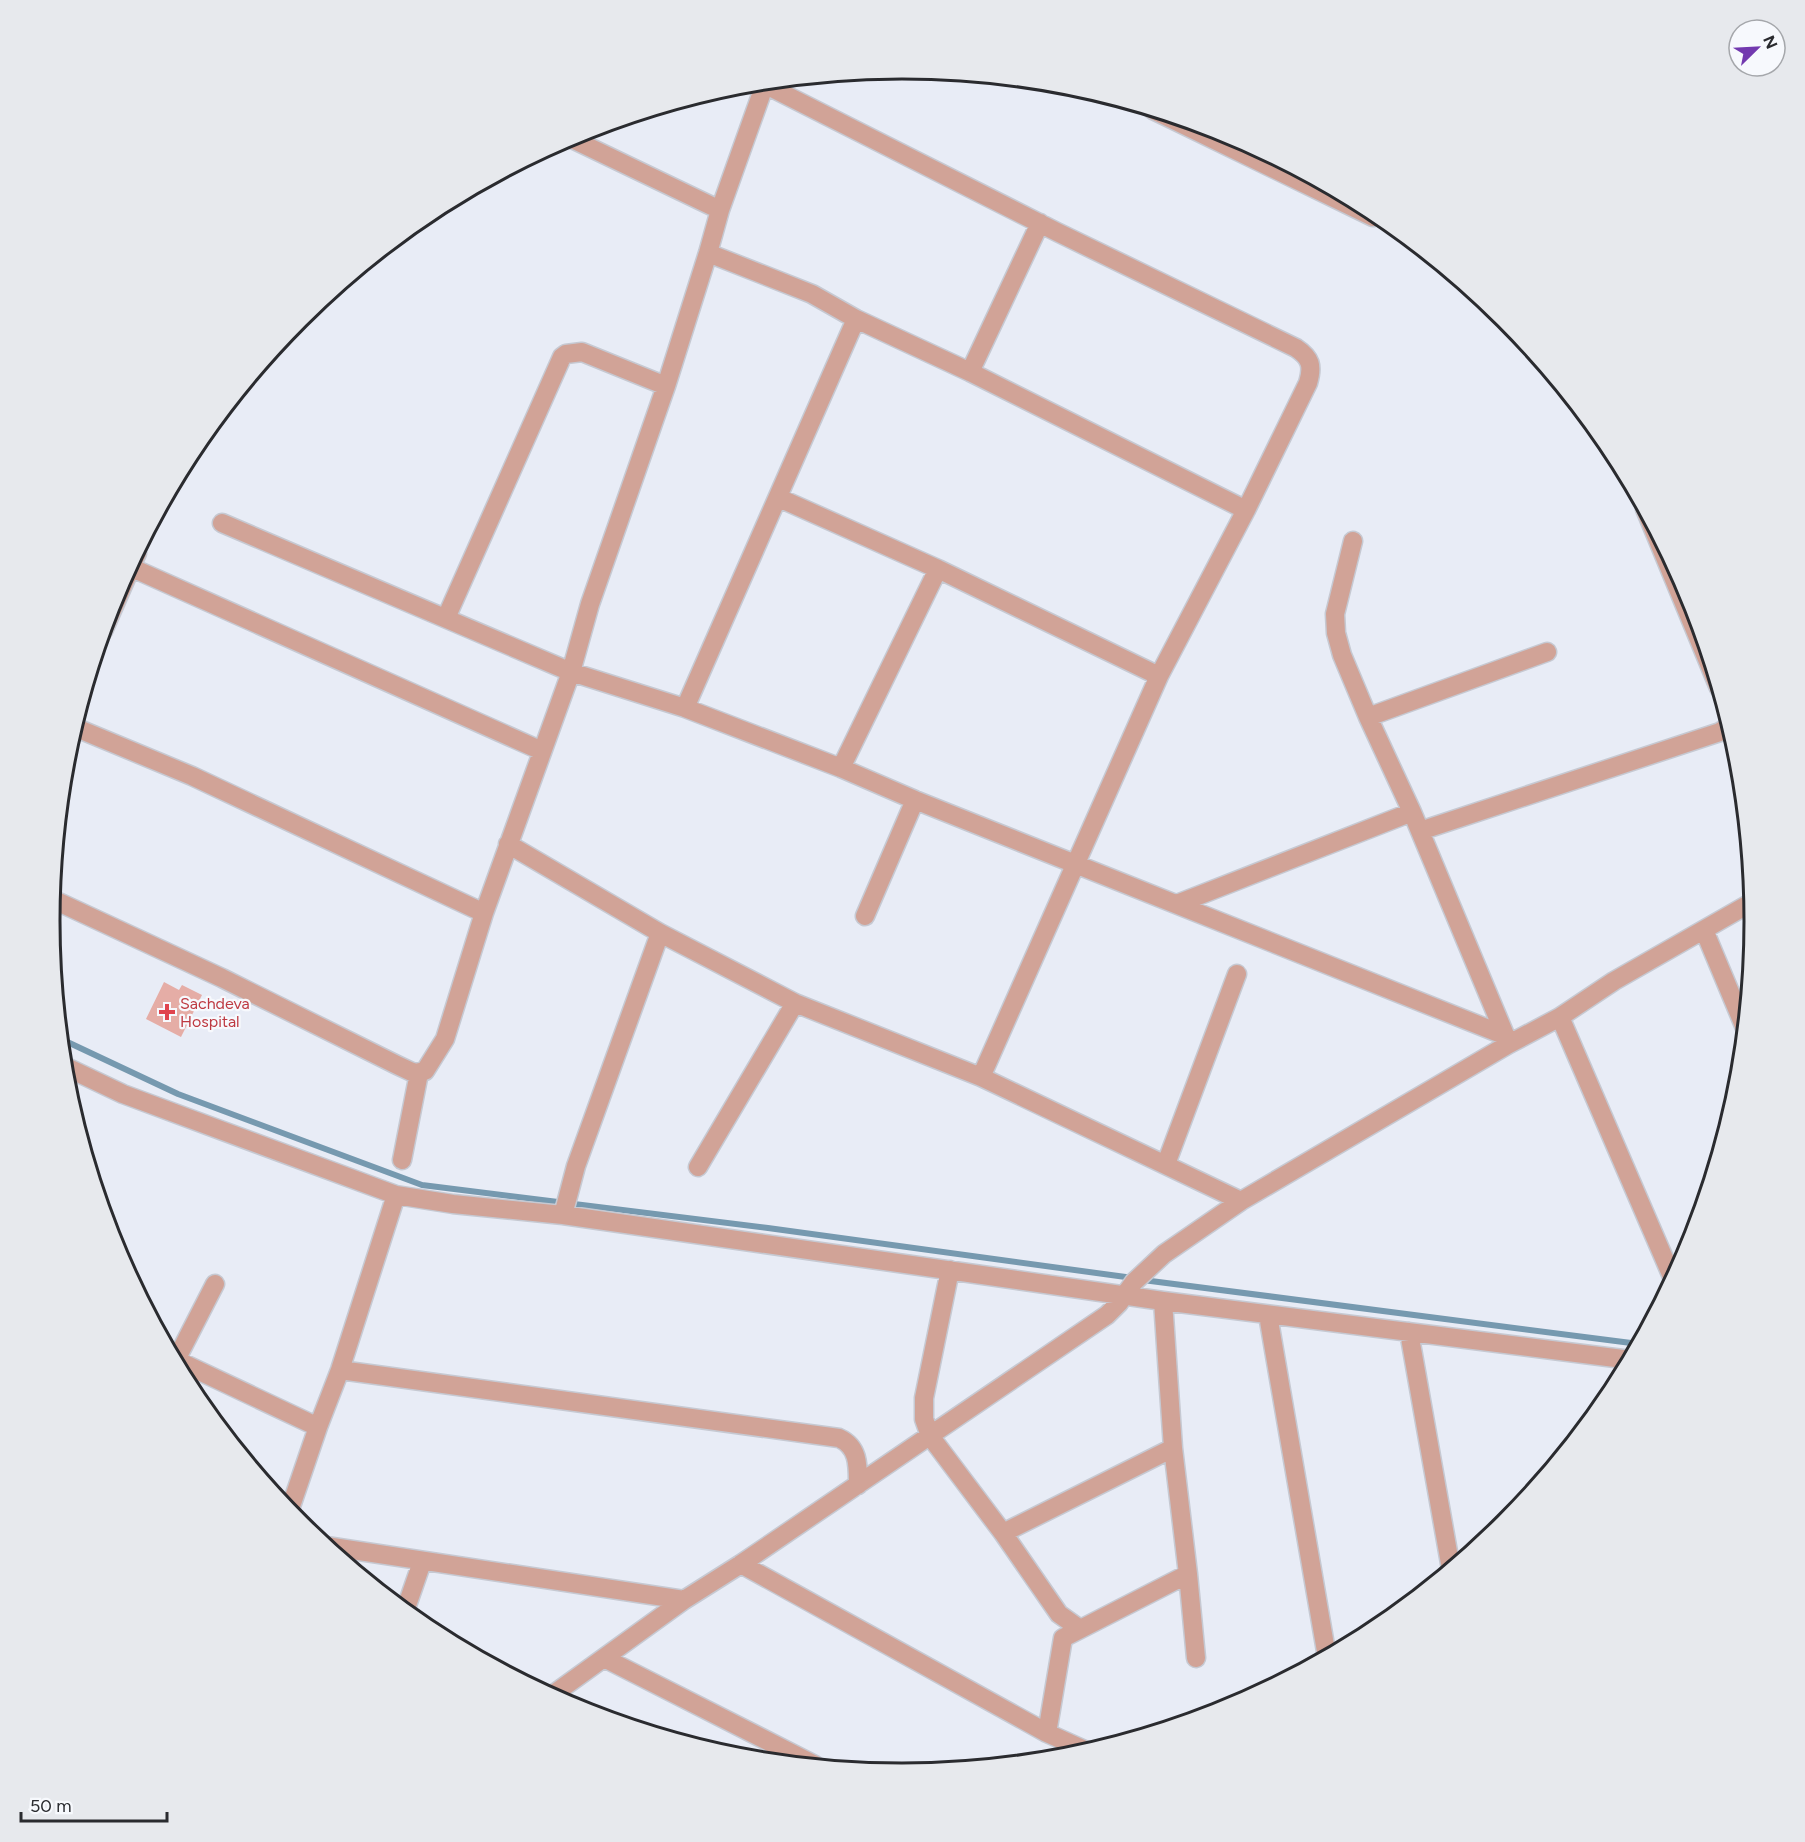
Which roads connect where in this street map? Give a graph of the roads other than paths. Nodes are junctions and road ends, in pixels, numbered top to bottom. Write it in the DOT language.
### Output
graph roads {
  1 [pos="775,89"];
  2 [pos="760,91"];
  3 [pos="1205,135"];
  4 [pos="580,143"];
  5 [pos="1341,201"];
  6 [pos="720,210"];
  7 [pos="1040,223"];
  8 [pos="708,254"];
  9 [pos="856,319"];
  10 [pos="970,372"];
  11 [pos="666,386"];
  12 [pos="779,498"];
  13 [pos="1246,510"];
  14 [pos="222,523"];
  15 [pos="1353,541"];
  16 [pos="140,563"];
  17 [pos="938,568"];
  18 [pos="446,618"];
  19 [pos="1547,652"];
  20 [pos="571,672"];
  21 [pos="1159,676"];
  22 [pos="686,708"];
  23 [pos="1368,717"];
  24 [pos="82,730"];
  25 [pos="1723,730"];
  26 [pos="542,751"];
  27 [pos="841,768"];
  28 [pos="915,800"];
  29 [pos="1412,812"];
  30 [pos="1420,831"];
  31 [pos="508,844"];
  32 [pos="1074,864"];
  33 [pos="61,903"];
  34 [pos="1178,904"];
  35 [pos="1744,907"];
  36 [pos="484,913"];
  37 [pos="865,916"];
  38 [pos="1704,930"];
  39 [pos="660,933"];
  40 [pos="1237,974"];
  41 [pos="795,1003"];
  42 [pos="1739,1015"];
  43 [pos="1560,1017"];
  44 [pos="1508,1040"];
  45 [pos="74,1071"];
  46 [pos="419,1073"];
  47 [pos="981,1077"];
  48 [pos="402,1160"];
  49 [pos="1166,1164"];
  50 [pos="698,1167"];
  51 [pos="396,1195"];
  52 [pos="1241,1201"];
  53 [pos="564,1210"];
  54 [pos="950,1270"];
  55 [pos="1669,1270"];
  56 [pos="215,1284"];
  57 [pos="1130,1289"];
  58 [pos="1163,1302"];
  59 [pos="1268,1315"];
  60 [pos="1409,1332"];
  61 [pos="179,1352"];
  62 [pos="1622,1359"];
  63 [pos="188,1366"];
  64 [pos="339,1370"];
  65 [pos="318,1427"];
  66 [pos="930,1436"];
  67 [pos="1173,1448"];
  68 [pos="858,1485"];
  69 [pos="293,1501"];
  70 [pos="1003,1533"];
  71 [pos="341,1549"];
  72 [pos="1450,1561"];
  73 [pos="422,1562"];
  74 [pos="741,1564"];
  75 [pos="1188,1574"];
  76 [pos="684,1600"];
  77 [pos="408,1602"];
  78 [pos="1080,1629"];
  79 [pos="1326,1650"];
  80 [pos="604,1658"];
  81 [pos="1196,1658"];
  82 [pos="559,1690"];
  83 [pos="1047,1733"];
  84 [pos="1074,1745"];
  85 [pos="797,1756"];
  1 -- 7 [label="street"];
  2 -- 6 [label="street"];
  3 -- 5 [label="street"];
  4 -- 6 [label="street"];
  6 -- 8 [label="street"];
  7 -- 10 [label="street"];
  7 -- 13 [label="street"];
  8 -- 9 [label="street"];
  8 -- 11 [label="street"];
  9 -- 10 [label="street"];
  9 -- 12 [label="street"];
  10 -- 13 [label="street"];
  11 -- 18 [label="street"];
  11 -- 20 [label="street"];
  12 -- 17 [label="street"];
  12 -- 22 [label="street"];
  13 -- 21 [label="street"];
  14 -- 18 [label="street"];
  15 -- 23 [label="street"];
  16 -- 26 [label="street"];
  17 -- 21 [label="street"];
  17 -- 27 [label="street"];
  18 -- 20 [label="street"];
  19 -- 23 [label="street"];
  20 -- 22 [label="street"];
  20 -- 26 [label="street"];
  21 -- 32 [label="street"];
  22 -- 27 [label="street"];
  23 -- 29 [label="street"];
  24 -- 36 [label="street"];
  25 -- 30 [label="street"];
  26 -- 31 [label="street"];
  27 -- 28 [label="street"];
  28 -- 32 [label="street"];
  28 -- 37 [label="street"];
  29 -- 30 [label="street"];
  29 -- 34 [label="street"];
  30 -- 44 [label="street"];
  31 -- 36 [label="street"];
  31 -- 39 [label="street"];
  32 -- 34 [label="street"];
  32 -- 47 [label="street"];
  33 -- 46 [label="street"];
  34 -- 44 [label="street"];
  35 -- 38 [label="street"];
  36 -- 46 [label="street"];
  38 -- 42 [label="street"];
  38 -- 43 [label="street"];
  39 -- 41 [label="street"];
  39 -- 53 [label="street"];
  40 -- 49 [label="street"];
  41 -- 47 [label="street"];
  41 -- 50 [label="street"];
  43 -- 44 [label="street"];
  43 -- 55 [label="street"];
  44 -- 52 [label="street"];
  45 -- 51 [label="street"];
  46 -- 48 [label="street"];
  47 -- 49 [label="street"];
  49 -- 52 [label="street"];
  51 -- 53 [label="street"];
  51 -- 64 [label="street"];
  52 -- 57 [label="street"];
  53 -- 54 [label="street"];
  54 -- 57 [label="street"];
  54 -- 66 [label="street"];
  56 -- 61 [label="street"];
  57 -- 58 [label="street"];
  57 -- 66 [label="street"];
  58 -- 59 [label="street"];
  58 -- 67 [label="street"];
  59 -- 60 [label="street"];
  59 -- 79 [label="street"];
  60 -- 62 [label="street"];
  60 -- 72 [label="street"];
  63 -- 65 [label="street"];
  64 -- 65 [label="street"];
  64 -- 68 [label="street"];
  65 -- 69 [label="street"];
  66 -- 68 [label="street"];
  66 -- 70 [label="street"];
  67 -- 70 [label="street"];
  67 -- 75 [label="street"];
  68 -- 74 [label="street"];
  70 -- 78 [label="street"];
  71 -- 73 [label="street"];
  73 -- 76 [label="street"];
  73 -- 77 [label="street"];
  74 -- 76 [label="street"];
  74 -- 83 [label="street"];
  75 -- 78 [label="street"];
  75 -- 81 [label="street"];
  76 -- 80 [label="street"];
  78 -- 83 [label="street"];
  80 -- 82 [label="street"];
  80 -- 85 [label="street"];
  83 -- 84 [label="street"];
}
